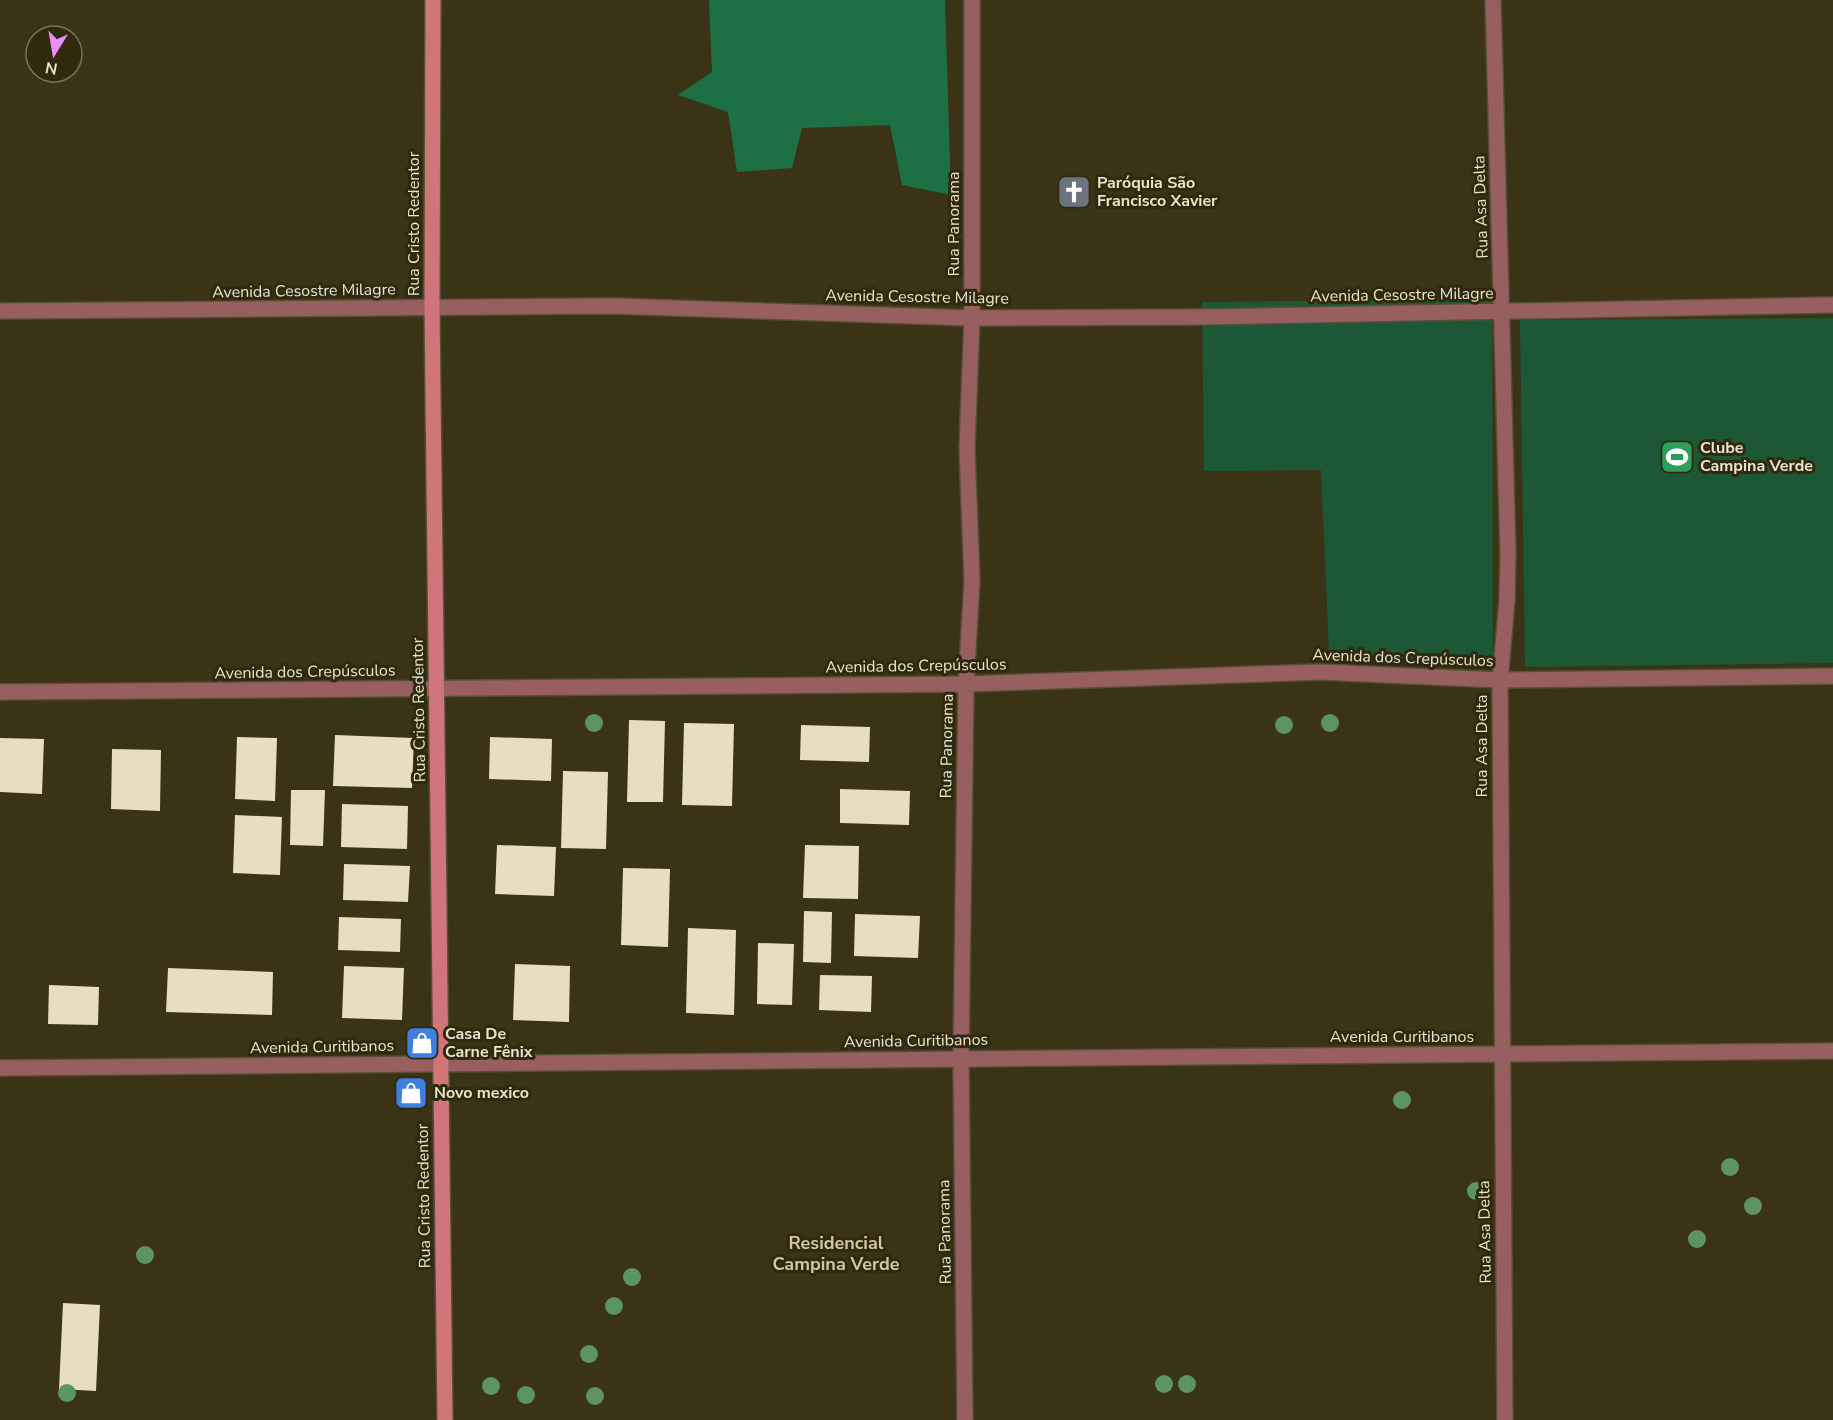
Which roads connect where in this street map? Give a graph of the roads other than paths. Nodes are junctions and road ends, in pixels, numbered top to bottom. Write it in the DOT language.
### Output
graph roads {
  1 [pos="433,0"];
  2 [pos="972,0"];
  3 [pos="1493,0"];
  4 [pos="1833,305"];
  5 [pos="432,308"];
  6 [pos="1502,310"];
  7 [pos="0,311"];
  8 [pos="972,318"];
  9 [pos="1833,676"];
  10 [pos="1500,680"];
  11 [pos="966,684"];
  12 [pos="436,689"];
  13 [pos="0,692"];
  14 [pos="1833,1052"];
  15 [pos="1501,1054"];
  16 [pos="961,1059"];
  17 [pos="441,1064"];
  18 [pos="0,1068"];
  19 [pos="445,1420"];
  20 [pos="965,1420"];
  21 [pos="1505,1420"];
  1 -- 5 [label="street, Rua Cristo Redentor"];
  2 -- 8 [label="street, Rua Panorama"];
  3 -- 6 [label="street, Rua Asa Delta"];
  4 -- 6 [label="street, Avenida Cesostre Milagre"];
  5 -- 7 [label="street, Avenida Cesostre Milagre"];
  5 -- 8 [label="street, Avenida Cesostre Milagre"];
  5 -- 12 [label="street, Rua Cristo Redentor"];
  6 -- 8 [label="street, Avenida Cesostre Milagre"];
  6 -- 10 [label="street, Rua Asa Delta"];
  8 -- 11 [label="street, Rua Panorama"];
  9 -- 10 [label="street, Avenida dos Crepúsculos"];
  10 -- 11 [label="street, Avenida dos Crepúsculos"];
  10 -- 15 [label="street, Rua Asa Delta"];
  11 -- 12 [label="street, Avenida dos Crepúsculos"];
  11 -- 16 [label="street, Rua Panorama"];
  12 -- 13 [label="street, Avenida dos Crepúsculos"];
  12 -- 17 [label="street, Rua Cristo Redentor"];
  14 -- 15 [label="street, Avenida Curitibanos"];
  15 -- 16 [label="street, Avenida Curitibanos"];
  15 -- 21 [label="street, Rua Asa Delta"];
  16 -- 17 [label="street, Avenida Curitibanos"];
  16 -- 20 [label="street, Rua Panorama"];
  17 -- 18 [label="street, Avenida Curitibanos"];
  17 -- 19 [label="street, Rua Cristo Redentor"];
}
